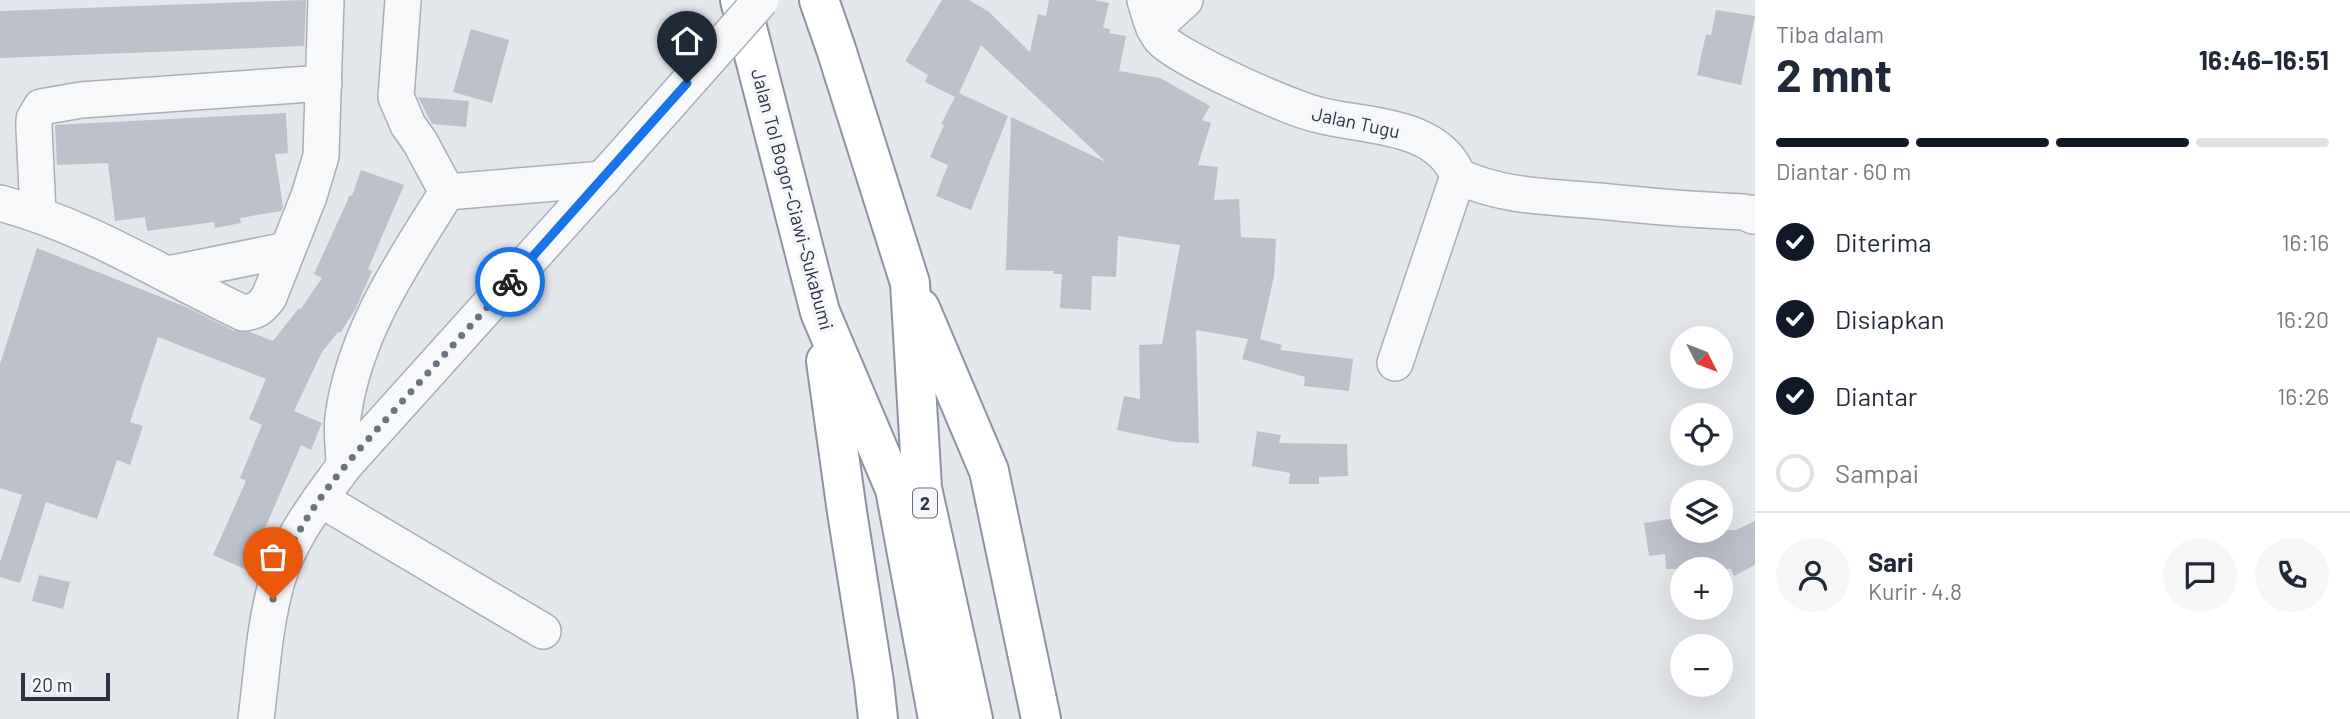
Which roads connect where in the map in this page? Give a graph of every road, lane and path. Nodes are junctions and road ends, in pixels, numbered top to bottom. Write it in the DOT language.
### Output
graph roads {
  1 [pos="326,0"];
  2 [pos="403,0"];
  3 [pos="740,0"];
  4 [pos="761,0"];
  5 [pos="818,0"];
  6 [pos="1185,0"];
  7 [pos="1149,14"];
  8 [pos="324,83"];
  9 [pos="608,172"];
  10 [pos="1458,176"];
  11 [pos="447,192"];
  12 [pos="0,204"];
  13 [pos="38,213"];
  14 [pos="1755,213"];
  15 [pos="287,250"];
  16 [pos="168,274"];
  17 [pos="910,283"];
  18 [pos="820,312"];
  19 [pos="1395,363"];
  20 [pos="344,466"];
  21 [pos="320,499"];
  22 [pos="543,631"];
  23 [pos="256,719"];
  24 [pos="878,719"];
  25 [pos="938,719"];
  26 [pos="973,719"];
  27 [pos="1041,719"];
  1 -- 8 [label="street"];
  2 -- 11 [label="street"];
  3 -- 18 [label="highway, Jalan Tol Bogor–Ciawi–Sukabumi / 2"];
  4 -- 9 [label="street, bridge"];
  5 -- 17 [label="highway, 2"];
  6 -- 7 [label="street"];
  7 -- 10 [label="street, Jalan Tugu"];
  8 -- 13 [label="street"];
  8 -- 15 [label="street"];
  9 -- 11 [label="street"];
  9 -- 20 [label="street"];
  10 -- 14 [label="street"];
  10 -- 19 [label="street"];
  11 -- 20 [label="street"];
  12 -- 13 [label="street"];
  13 -- 16 [label="street"];
  15 -- 16 [label="street"];
  15 -- 16 [label="street"];
  17 -- 26 [label="highway, 2"];
  17 -- 27 [label="highway"];
  18 -- 24 [label="highway"];
  18 -- 25 [label="highway, Jalan Tol Bogor–Ciawi–Sukabumi / 2"];
  20 -- 21 [label="street"];
  21 -- 22 [label="street"];
  21 -- 23 [label="street"];
}
